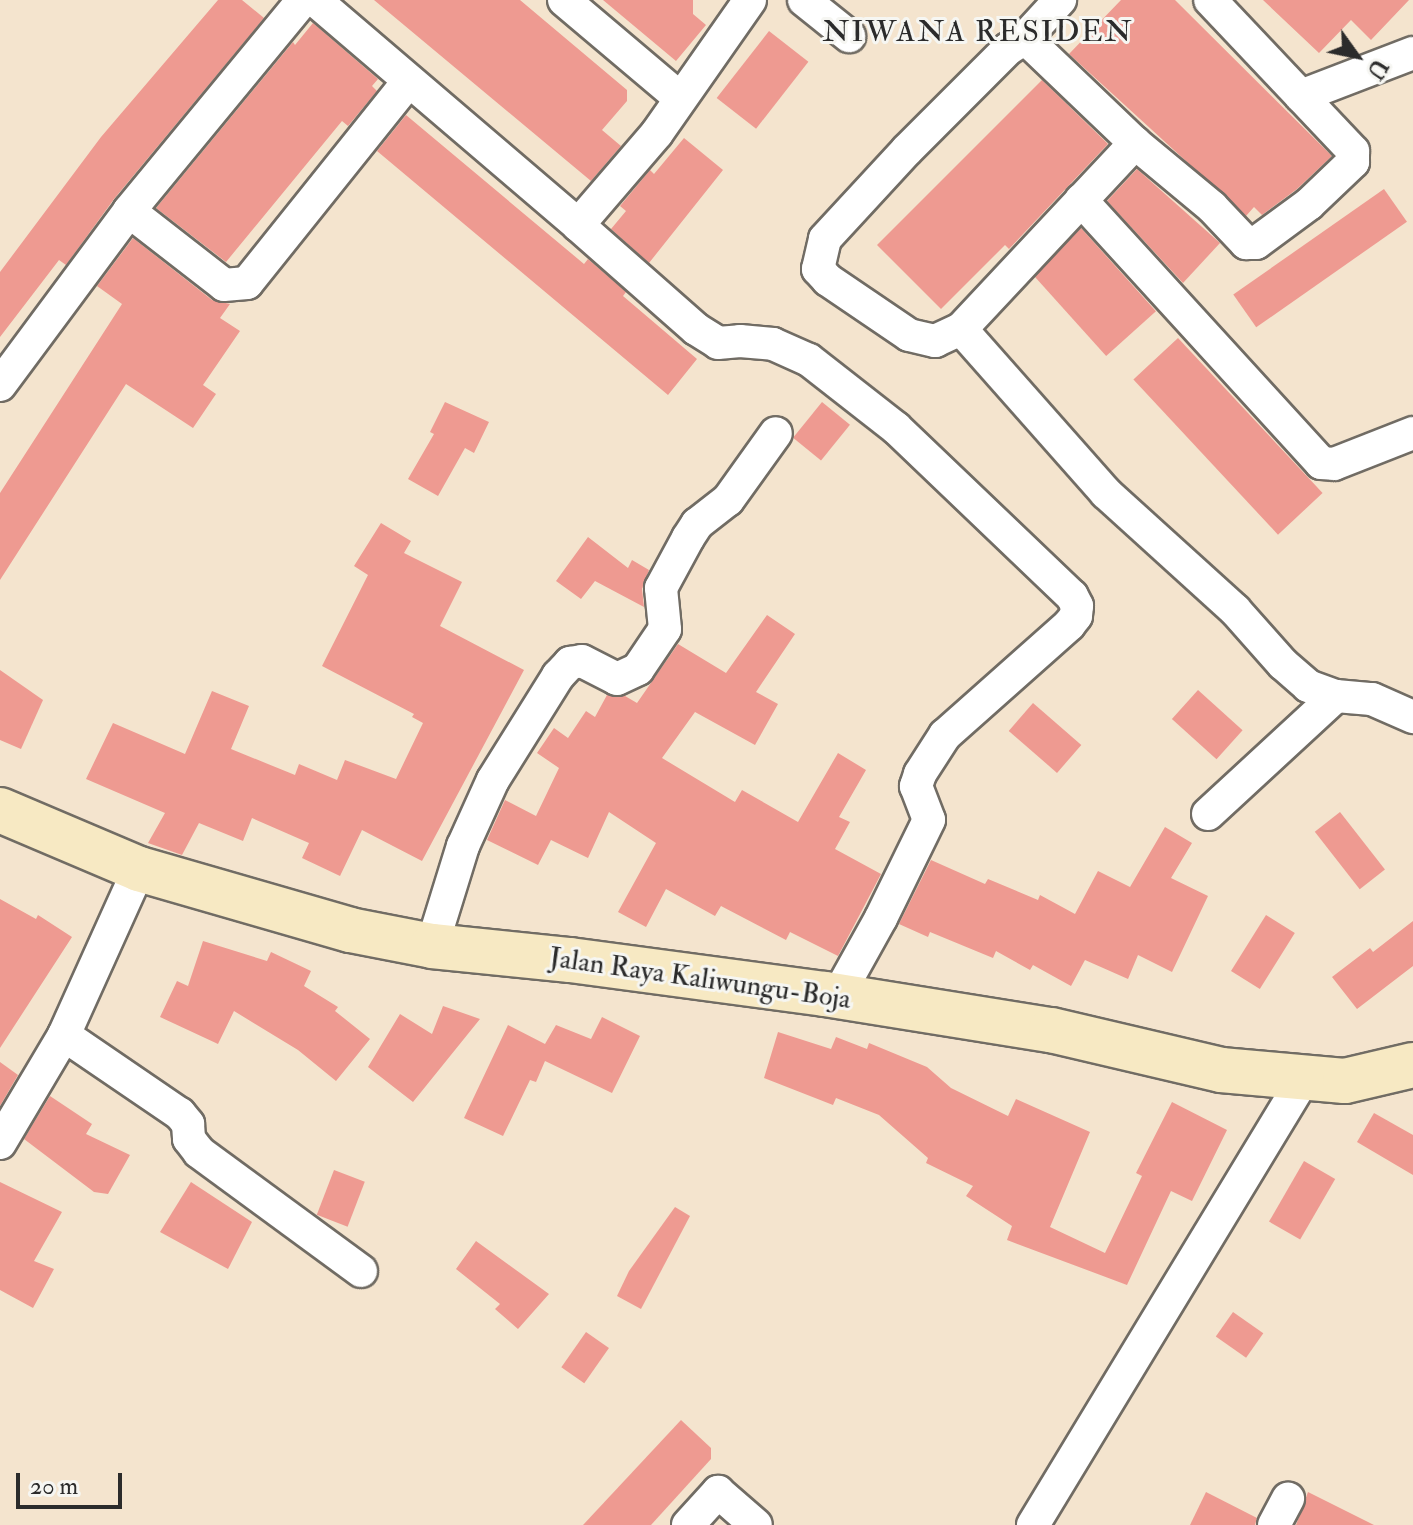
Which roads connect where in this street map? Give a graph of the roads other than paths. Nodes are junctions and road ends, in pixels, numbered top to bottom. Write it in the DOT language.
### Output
graph roads {
  1 [pos="303,0"];
  2 [pos="315,0"];
  3 [pos="564,0"];
  4 [pos="750,0"];
  5 [pos="804,0"];
  6 [pos="1060,0"];
  7 [pos="1210,0"];
  8 [pos="849,36"];
  9 [pos="1025,38"];
  10 [pos="1413,53"];
  11 [pos="409,81"];
  12 [pos="1301,96"];
  13 [pos="680,98"];
  14 [pos="1135,143"];
  15 [pos="1081,200"];
  16 [pos="129,211"];
  17 [pos="578,225"];
  18 [pos="961,329"];
  19 [pos="0,385"];
  20 [pos="776,433"];
  21 [pos="1413,433"];
  22 [pos="1336,696"];
  23 [pos="1413,717"];
  24 [pos="0,810"];
  25 [pos="1208,814"];
  26 [pos="139,869"];
  27 [pos="432,946"];
  28 [pos="837,997"];
  29 [pos="64,1035"];
  30 [pos="1413,1065"];
  31 [pos="1304,1078"];
  32 [pos="0,1143"];
  33 [pos="361,1271"];
  34 [pos="688,1525"];
  35 [pos="756,1525"];
  36 [pos="1033,1525"];
  1 -- 16 [label="street"];
  2 -- 11 [label="street"];
  3 -- 13 [label="street"];
  4 -- 13 [label="street"];
  5 -- 8 [label="street"];
  6 -- 9 [label="street"];
  7 -- 12 [label="street"];
  9 -- 14 [label="street"];
  9 -- 18 [label="street"];
  10 -- 12 [label="street"];
  11 -- 16 [label="street"];
  11 -- 17 [label="street"];
  12 -- 14 [label="street"];
  13 -- 17 [label="street"];
  14 -- 15 [label="street"];
  15 -- 18 [label="street"];
  15 -- 21 [label="street"];
  16 -- 19 [label="street"];
  17 -- 28 [label="street"];
  18 -- 22 [label="street"];
  20 -- 27 [label="street"];
  22 -- 23 [label="street"];
  22 -- 25 [label="street"];
  24 -- 26 [label="main road, Jalan Raya Kaliwungu-Boja"];
  26 -- 27 [label="main road, Jalan Raya Kaliwungu-Boja"];
  26 -- 29 [label="street"];
  27 -- 28 [label="main road, Jalan Raya Kaliwungu-Boja"];
  28 -- 31 [label="main road, Jalan Raya Kaliwungu-Boja"];
  29 -- 32 [label="street"];
  29 -- 33 [label="street"];
  30 -- 31 [label="main road, Jalan Raya Kaliwungu-Boja"];
  31 -- 36 [label="street"];
  34 -- 35 [label="street"];
}
